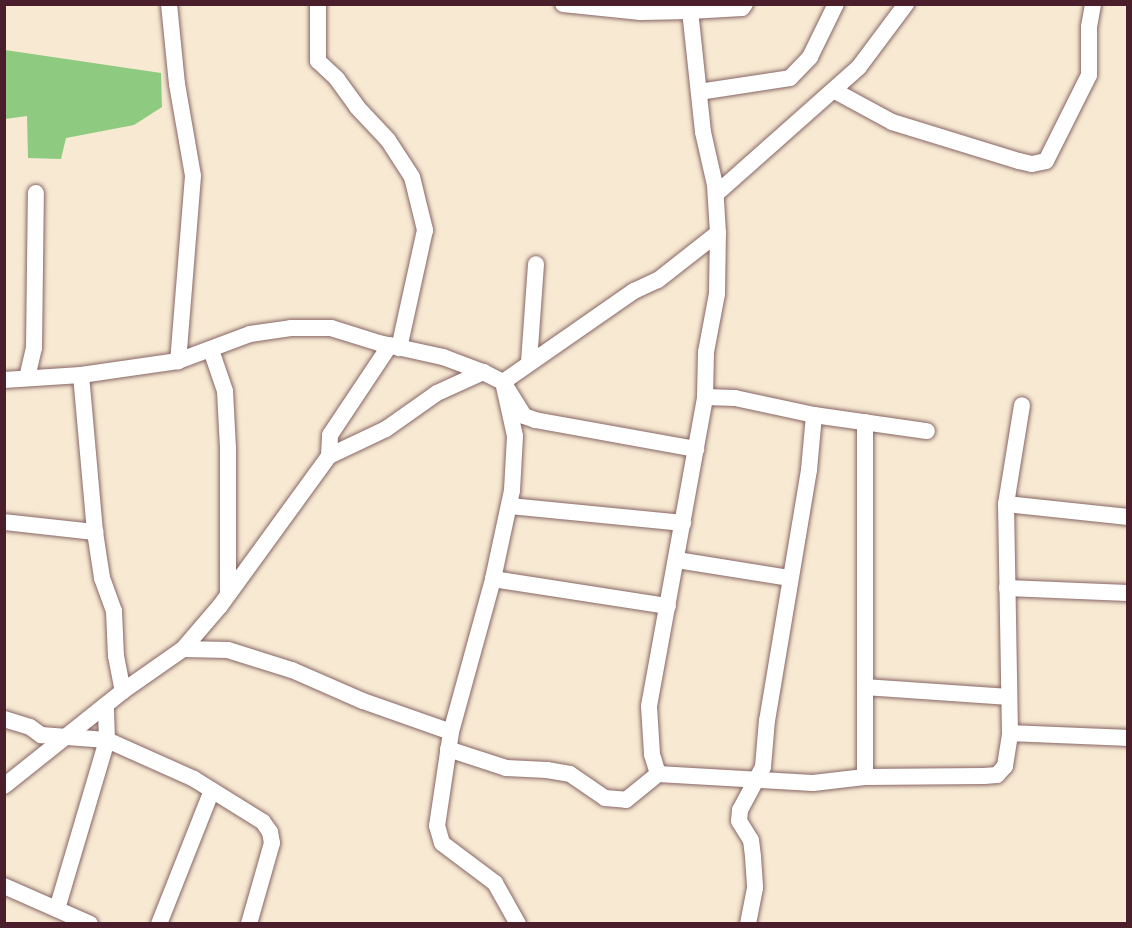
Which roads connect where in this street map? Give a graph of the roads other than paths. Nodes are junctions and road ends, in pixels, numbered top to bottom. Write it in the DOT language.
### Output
graph roads {
  1 [pos="169,4"];
  2 [pos="318,4"];
  3 [pos="563,4"];
  4 [pos="745,4"];
  5 [pos="836,4"];
  6 [pos="906,4"];
  7 [pos="1094,4"];
  8 [pos="609,7"];
  9 [pos="690,11"];
  10 [pos="835,90"];
  11 [pos="699,92"];
  12 [pos="36,193"];
  13 [pos="716,194"];
  14 [pos="718,232"];
  15 [pos="536,264"];
  16 [pos="394,346"];
  17 [pos="211,350"];
  18 [pos="178,361"];
  19 [pos="529,362"];
  20 [pos="483,372"];
  21 [pos="81,375"];
  22 [pos="27,378"];
  23 [pos="4,380"];
  24 [pos="503,382"];
  25 [pos="705,397"];
  26 [pos="1022,405"];
  27 [pos="814,415"];
  28 [pos="865,422"];
  29 [pos="927,431"];
  30 [pos="696,449"];
  31 [pos="329,456"];
  32 [pos="1006,504"];
  33 [pos="510,506"];
  34 [pos="1128,517"];
  35 [pos="4,522"];
  36 [pos="683,523"];
  37 [pos="95,532"];
  38 [pos="677,560"];
  39 [pos="789,578"];
  40 [pos="493,579"];
  41 [pos="1007,588"];
  42 [pos="1128,593"];
  43 [pos="228,594"];
  44 [pos="668,606"];
  45 [pos="183,649"];
  46 [pos="865,687"];
  47 [pos="123,691"];
  48 [pos="1009,697"];
  49 [pos="106,705"];
  50 [pos="4,719"];
  51 [pos="451,732"];
  52 [pos="1011,733"];
  53 [pos="68,736"];
  54 [pos="1128,738"];
  55 [pos="107,740"];
  56 [pos="448,749"];
  57 [pos="657,774"];
  58 [pos="865,777"];
  59 [pos="756,781"];
  60 [pos="4,786"];
  61 [pos="212,790"];
  62 [pos="4,886"];
  63 [pos="57,909"];
  64 [pos="90,924"];
  65 [pos="159,924"];
  66 [pos="249,924"];
  67 [pos="518,924"];
  68 [pos="748,924"];
  1 -- 18 [label="street"];
  2 -- 16 [label="street"];
  3 -- 8 [label="street"];
  4 -- 9 [label="street"];
  5 -- 11 [label="street"];
  6 -- 10 [label="street"];
  7 -- 10 [label="street"];
  8 -- 9 [label="street"];
  9 -- 11 [label="street"];
  10 -- 13 [label="street"];
  11 -- 13 [label="street"];
  12 -- 22 [label="street"];
  13 -- 14 [label="street"];
  14 -- 19 [label="street"];
  14 -- 25 [label="street"];
  15 -- 19 [label="street"];
  16 -- 17 [label="street"];
  16 -- 20 [label="street"];
  16 -- 31 [label="street"];
  17 -- 18 [label="street"];
  17 -- 43 [label="street"];
  18 -- 21 [label="street"];
  19 -- 24 [label="street"];
  20 -- 24 [label="street"];
  20 -- 31 [label="street"];
  21 -- 22 [label="street"];
  21 -- 37 [label="street"];
  22 -- 23 [label="street"];
  24 -- 30 [label="street"];
  24 -- 33 [label="street"];
  25 -- 27 [label="street"];
  25 -- 30 [label="street"];
  26 -- 32 [label="street"];
  27 -- 28 [label="street"];
  27 -- 39 [label="street"];
  28 -- 29 [label="street"];
  28 -- 46 [label="street"];
  30 -- 36 [label="street"];
  31 -- 43 [label="street"];
  32 -- 34 [label="street"];
  32 -- 41 [label="street"];
  33 -- 36 [label="street"];
  33 -- 40 [label="street"];
  35 -- 37 [label="street"];
  36 -- 38 [label="street"];
  37 -- 47 [label="street"];
  38 -- 39 [label="street"];
  38 -- 44 [label="street"];
  39 -- 59 [label="street"];
  40 -- 44 [label="street"];
  40 -- 51 [label="street"];
  41 -- 42 [label="street"];
  41 -- 48 [label="street"];
  43 -- 45 [label="street"];
  44 -- 57 [label="street"];
  45 -- 47 [label="street"];
  45 -- 51 [label="street"];
  46 -- 48 [label="street"];
  46 -- 58 [label="street"];
  47 -- 49 [label="street"];
  48 -- 52 [label="street"];
  49 -- 53 [label="street"];
  49 -- 55 [label="street"];
  50 -- 53 [label="street"];
  51 -- 56 [label="street"];
  52 -- 54 [label="street"];
  52 -- 58 [label="street"];
  53 -- 55 [label="street"];
  53 -- 60 [label="street"];
  55 -- 61 [label="street"];
  55 -- 63 [label="street"];
  56 -- 57 [label="street"];
  56 -- 67 [label="street"];
  57 -- 59 [label="street"];
  58 -- 59 [label="street"];
  59 -- 68 [label="street"];
  61 -- 65 [label="street"];
  61 -- 66 [label="street"];
  62 -- 63 [label="street"];
  63 -- 64 [label="street"];
}
